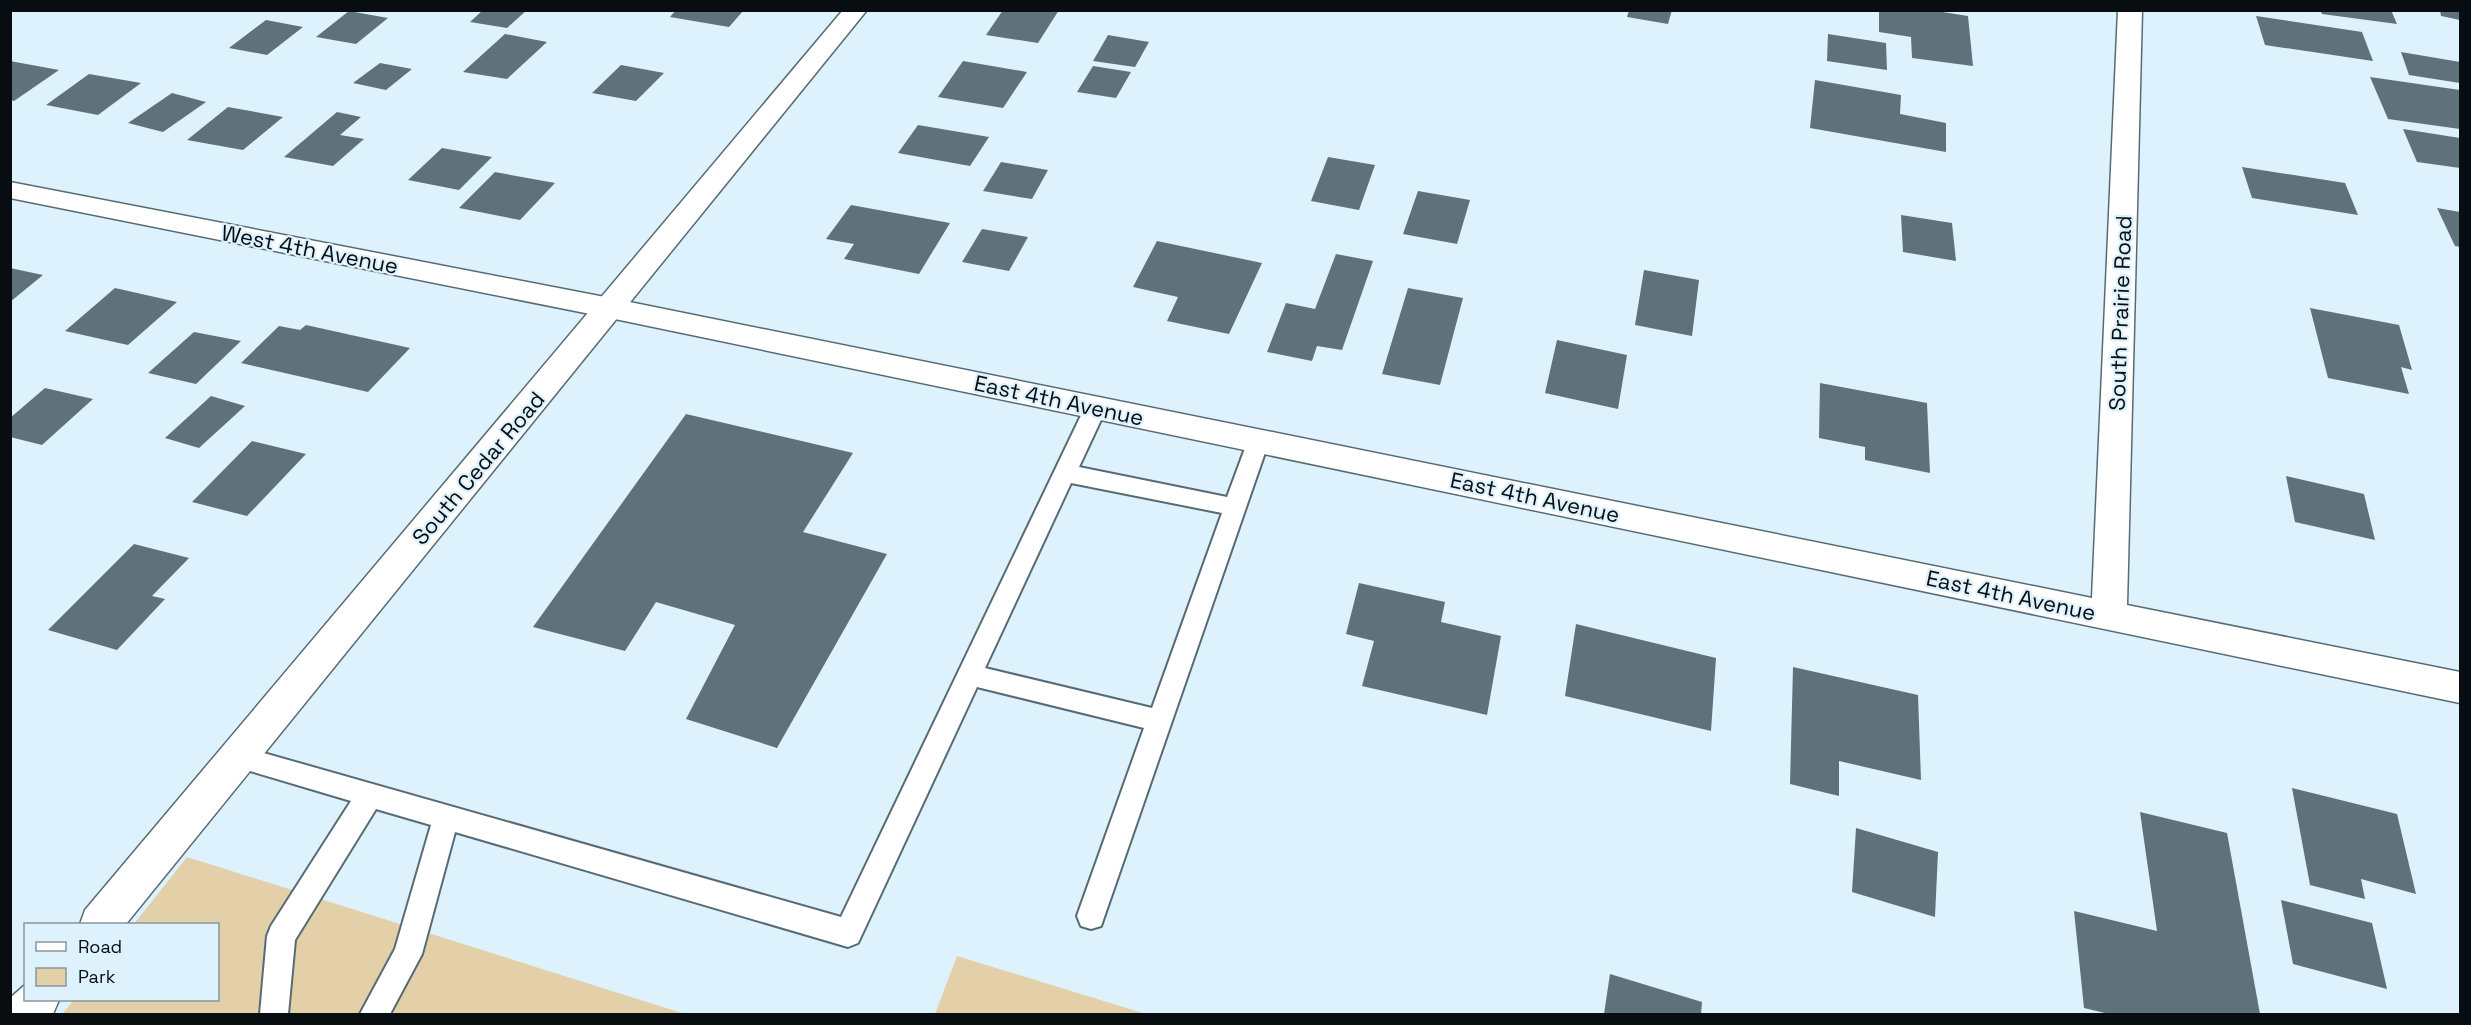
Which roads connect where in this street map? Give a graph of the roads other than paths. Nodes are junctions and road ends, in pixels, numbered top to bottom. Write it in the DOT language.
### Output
graph roads {
  1 [pos="856,10"];
  2 [pos="2130,10"];
  3 [pos="10,190"];
  4 [pos="610,308"];
  5 [pos="1096,407"];
  6 [pos="1258,441"];
  7 [pos="1065,473"];
  8 [pos="1235,507"];
  9 [pos="2109,615"];
  10 [pos="970,675"];
  11 [pos="2460,688"];
  12 [pos="1160,721"];
  13 [pos="239,757"];
  14 [pos="370,795"];
  15 [pos="446,817"];
  16 [pos="1091,916"];
  17 [pos="101,923"];
  18 [pos="36,1001"];
  19 [pos="25,1014"];
  20 [pos="274,1014"];
  21 [pos="375,1014"];
  1 -- 4 [label="street, South Cedar Road"];
  2 -- 9 [label="street, South Prairie Road"];
  3 -- 4 [label="street, West 4th Avenue"];
  4 -- 5 [label="street, East 4th Avenue"];
  4 -- 13 [label="street, South Cedar Road"];
  5 -- 6 [label="street, East 4th Avenue"];
  5 -- 7 [label="lane"];
  6 -- 8 [label="lane"];
  6 -- 9 [label="street, East 4th Avenue"];
  7 -- 8 [label="lane"];
  7 -- 10 [label="lane"];
  8 -- 12 [label="lane"];
  9 -- 11 [label="street, East 4th Avenue"];
  10 -- 12 [label="lane"];
  10 -- 15 [label="lane"];
  12 -- 16 [label="lane"];
  13 -- 14 [label="lane"];
  13 -- 17 [label="street, South Cedar Road"];
  14 -- 15 [label="lane"];
  14 -- 20 [label="lane"];
  15 -- 21 [label="lane"];
  18 -- 19 [label="street"];
}
